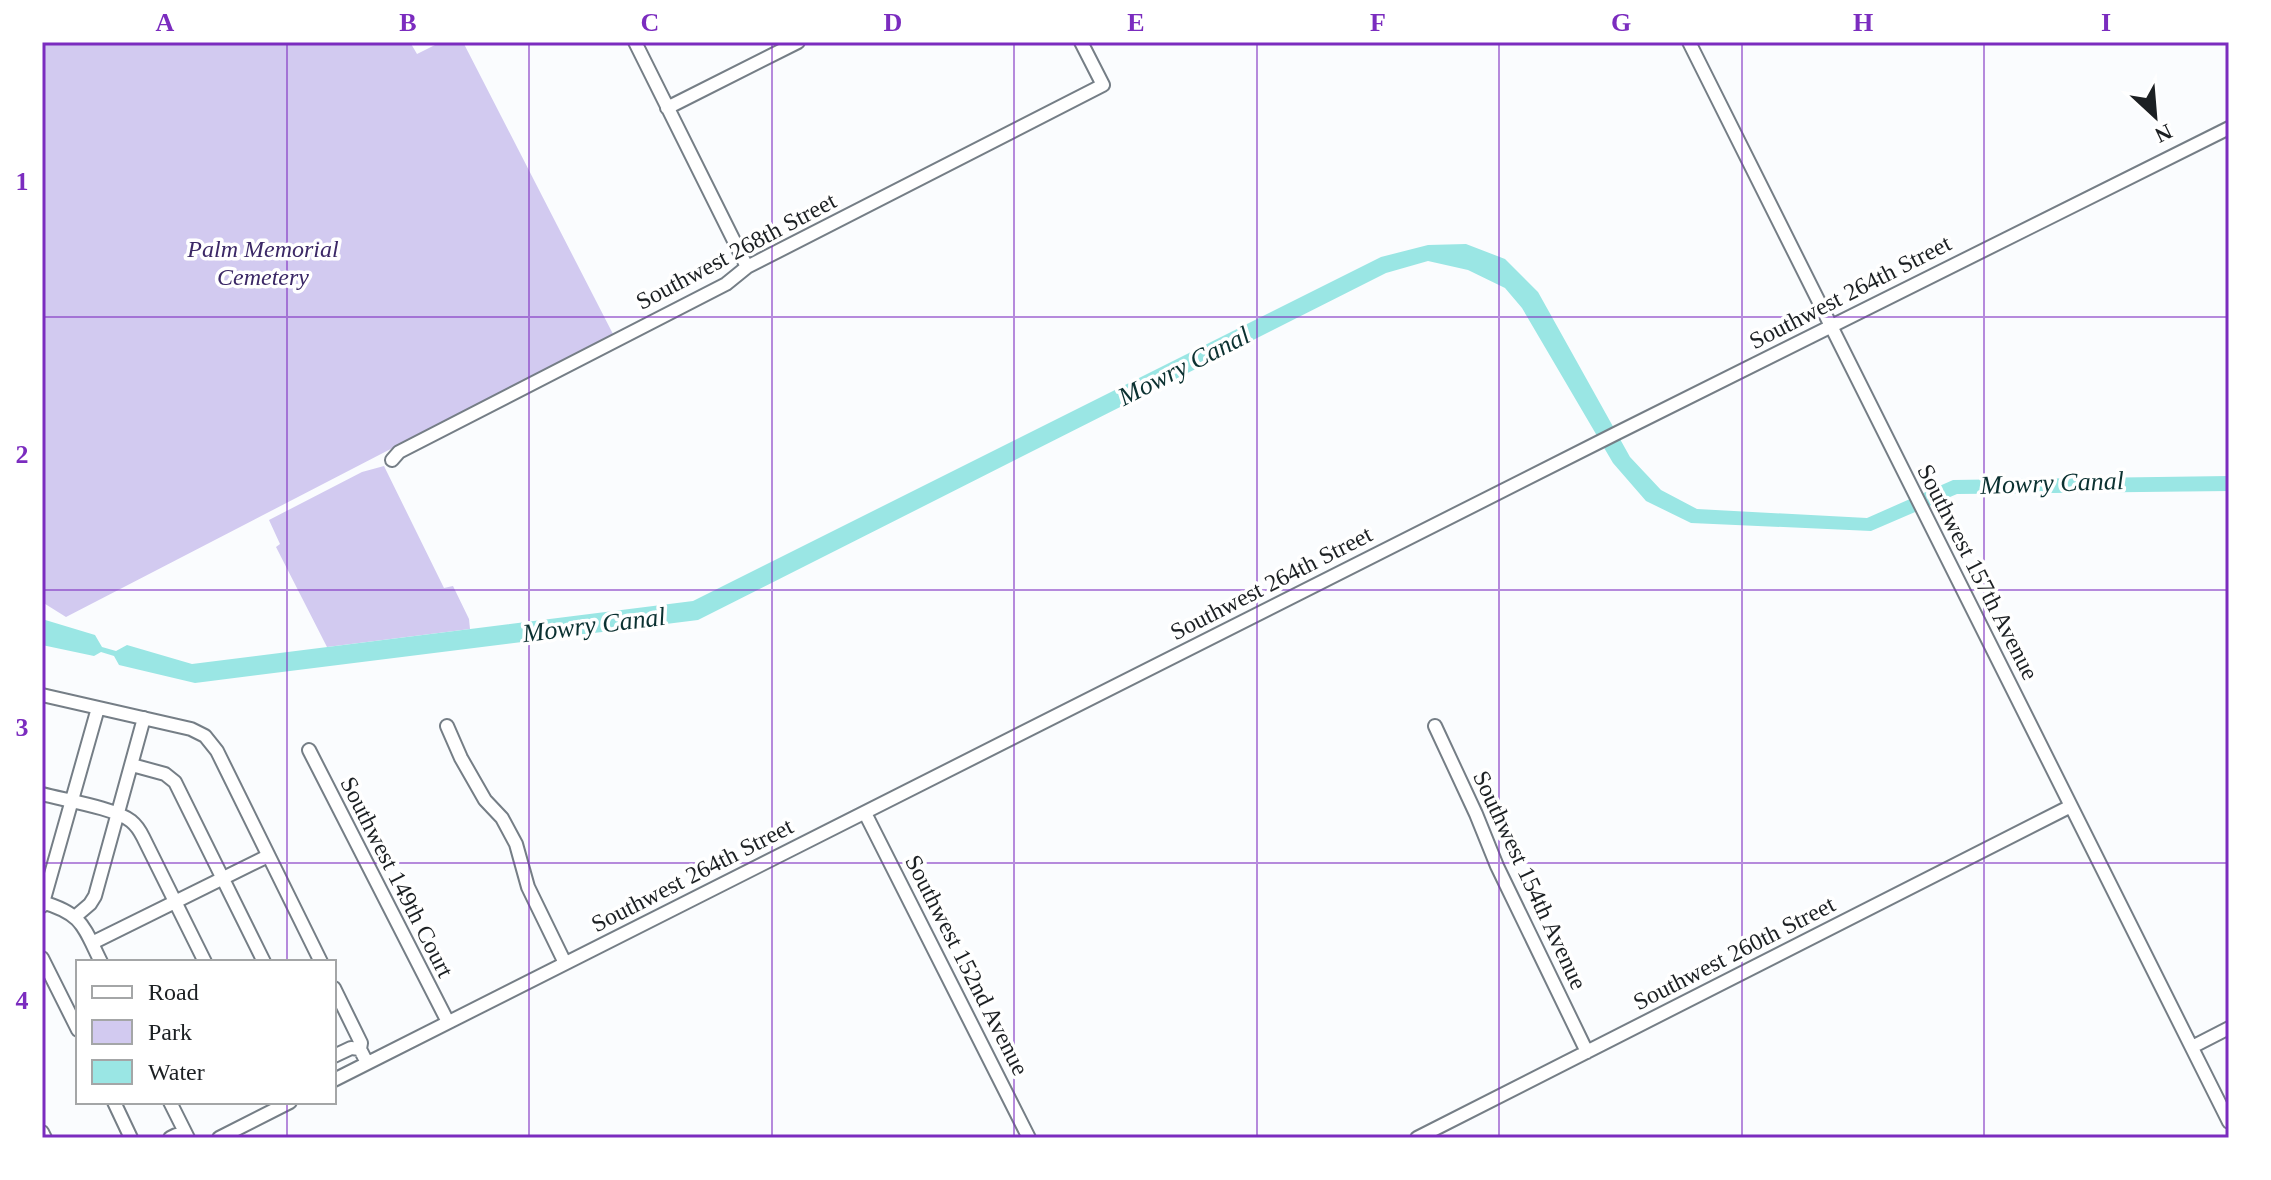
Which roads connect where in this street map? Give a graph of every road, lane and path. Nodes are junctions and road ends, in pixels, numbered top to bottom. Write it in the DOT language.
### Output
graph roads {
  1 [pos="635,42"];
  2 [pos="798,42"];
  3 [pos="1081,42"];
  4 [pos="1689,42"];
  5 [pos="667,108"];
  6 [pos="2229,128"];
  7 [pos="747,267"];
  8 [pos="1831,326"];
  9 [pos="392,460"];
  10 [pos="42,695"];
  11 [pos="98,708"];
  12 [pos="144,718"];
  13 [pos="447,726"];
  14 [pos="1435,726"];
  15 [pos="309,750"];
  16 [pos="132,765"];
  17 [pos="42,794"];
  18 [pos="71,802"];
  19 [pos="2071,806"];
  20 [pos="865,813"];
  21 [pos="118,814"];
  22 [pos="268,856"];
  23 [pos="223,879"];
  24 [pos="176,902"];
  25 [pos="42,903"];
  26 [pos="76,916"];
  27 [pos="92,943"];
  28 [pos="42,958"];
  29 [pos="100,960"];
  30 [pos="204,960"];
  31 [pos="263,960"];
  32 [pos="320,960"];
  33 [pos="565,963"];
  34 [pos="336,992"];
  35 [pos="448,1022"];
  36 [pos="76,1026"];
  37 [pos="2229,1028"];
  38 [pos="2192,1047"];
  39 [pos="360,1049"];
  40 [pos="1587,1052"];
  41 [pos="336,1055"];
  42 [pos="367,1063"];
  43 [pos="336,1079"];
  44 [pos="115,1104"];
  45 [pos="171,1104"];
  46 [pos="281,1104"];
  47 [pos="2229,1122"];
  48 [pos="42,1132"];
  49 [pos="187,1137"];
  50 [pos="45,1138"];
  51 [pos="131,1138"];
  52 [pos="170,1138"];
  53 [pos="219,1138"];
  54 [pos="1029,1138"];
  55 [pos="1417,1138"];
  1 -- 5 [label="street"];
  2 -- 5 [label="street"];
  3 -- 7 [label="street, Southwest 268th Street"];
  4 -- 8 [label="street, Southwest 157th Avenue"];
  5 -- 7 [label="street"];
  6 -- 8 [label="street, Southwest 264th Street"];
  7 -- 9 [label="street, Southwest 268th Street"];
  8 -- 19 [label="street, Southwest 157th Avenue"];
  8 -- 20 [label="street, Southwest 264th Street"];
  10 -- 11 [label="street"];
  11 -- 12 [label="street"];
  11 -- 18 [label="street"];
  12 -- 16 [label="street"];
  12 -- 22 [label="street"];
  13 -- 33 [label="street"];
  14 -- 40 [label="street, Southwest 154th Avenue"];
  15 -- 35 [label="street, Southwest 149th Court"];
  16 -- 21 [label="street"];
  16 -- 23 [label="street"];
  17 -- 18 [label="street"];
  18 -- 21 [label="street"];
  18 -- 25 [label="street"];
  19 -- 38 [label="street, Southwest 157th Avenue"];
  19 -- 40 [label="street, Southwest 260th Street"];
  20 -- 33 [label="street, Southwest 264th Street"];
  20 -- 54 [label="street, Southwest 152nd Avenue"];
  21 -- 24 [label="street"];
  21 -- 26 [label="street"];
  22 -- 23 [label="street"];
  22 -- 32 [label="street"];
  23 -- 24 [label="street"];
  23 -- 31 [label="street"];
  24 -- 27 [label="street"];
  24 -- 30 [label="street"];
  25 -- 26 [label="street"];
  26 -- 27 [label="street"];
  27 -- 29 [label="street"];
  28 -- 36 [label="street"];
  33 -- 35 [label="street, Southwest 264th Street"];
  34 -- 39 [label="street"];
  35 -- 42 [label="street, Southwest 264th Street"];
  37 -- 38 [label="street"];
  38 -- 47 [label="street, Southwest 157th Avenue"];
  39 -- 41 [label="street"];
  39 -- 42 [label="street"];
  40 -- 55 [label="street, Southwest 260th Street"];
  42 -- 43 [label="street, Southwest 264th Street"];
  44 -- 51 [label="street"];
  45 -- 49 [label="street"];
  46 -- 53 [label="street"];
  48 -- 50 [label="street"];
  49 -- 52 [label="street"];
}
